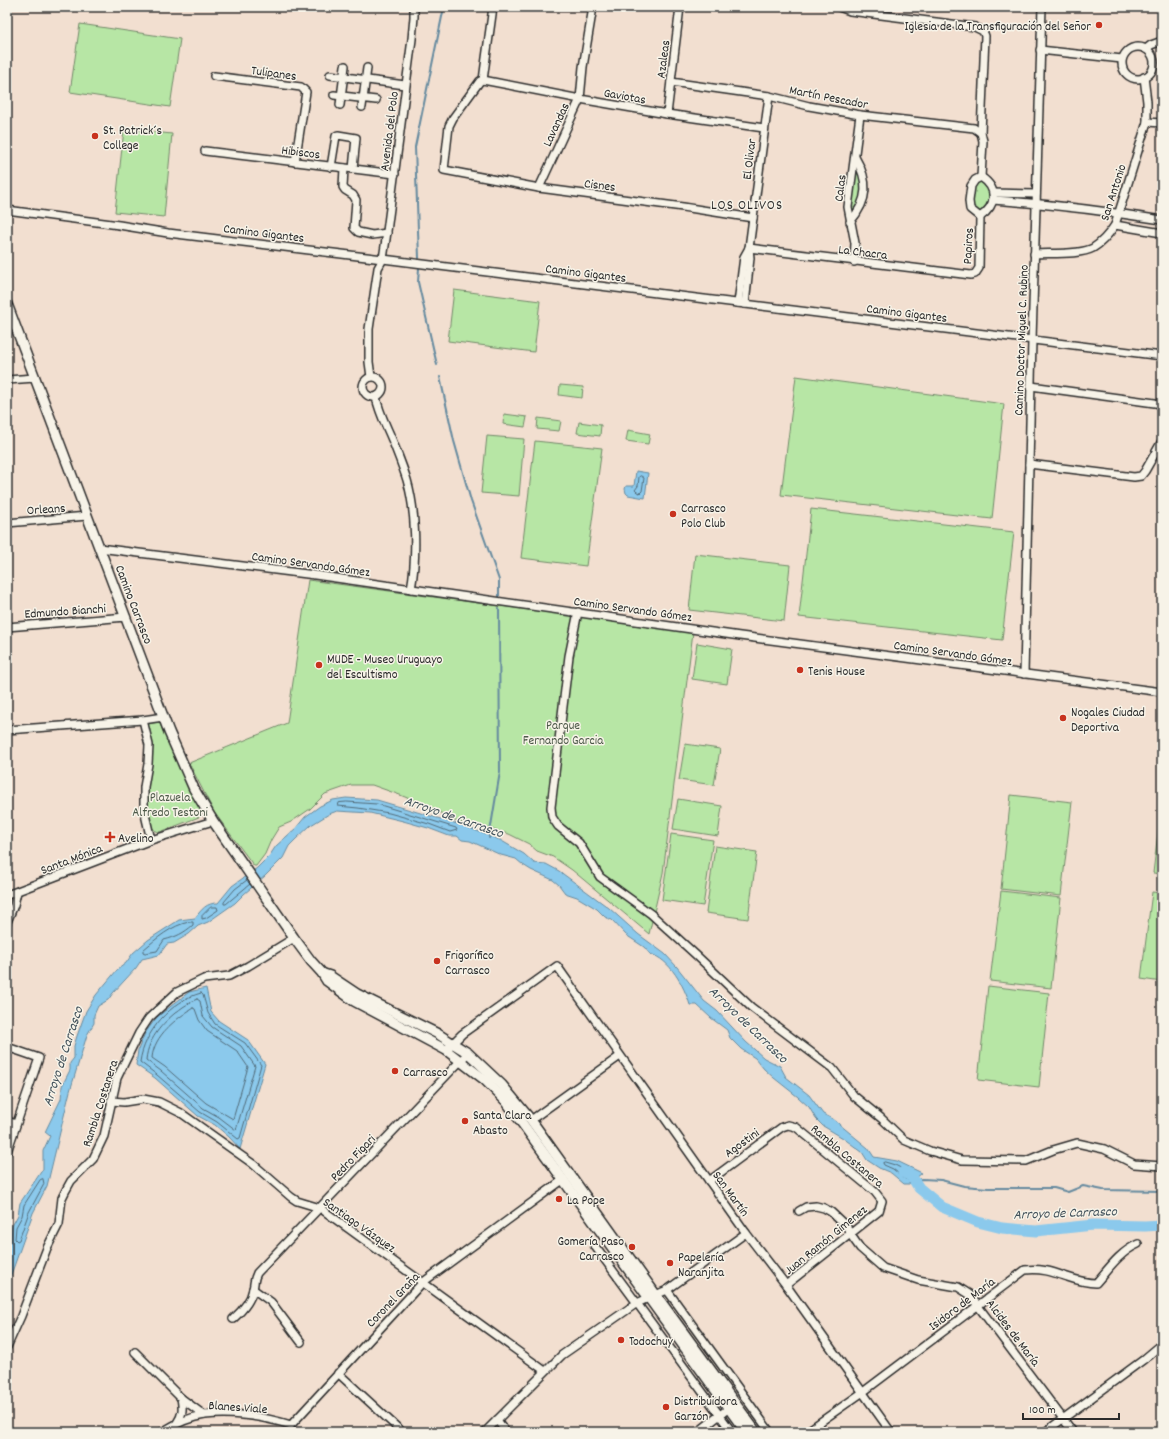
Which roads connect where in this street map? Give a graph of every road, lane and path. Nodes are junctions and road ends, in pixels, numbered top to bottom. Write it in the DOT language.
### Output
graph roads {
  1 [pos="414,7"];
  2 [pos="494,7"];
  3 [pos="593,7"];
  4 [pos="680,7"];
  5 [pos="839,7"];
  6 [pos="1042,7"];
  7 [pos="1162,41"];
  8 [pos="1146,49"];
  9 [pos="1040,50"];
  10 [pos="1122,59"];
  11 [pos="345,66"];
  12 [pos="367,68"];
  13 [pos="330,75"];
  14 [pos="214,76"];
  15 [pos="343,77"];
  16 [pos="1144,78"];
  17 [pos="366,80"];
  18 [pos="483,80"];
  19 [pos="671,82"];
  20 [pos="405,85"];
  21 [pos="338,95"];
  22 [pos="768,96"];
  23 [pos="363,98"];
  24 [pos="580,99"];
  25 [pos="376,100"];
  26 [pos="340,105"];
  27 [pos="362,107"];
  28 [pos="667,114"];
  29 [pos="860,115"];
  30 [pos="1147,122"];
  31 [pos="1162,124"];
  32 [pos="764,128"];
  33 [pos="981,133"];
  34 [pos="205,151"];
  35 [pos="855,157"];
  36 [pos="295,162"];
  37 [pos="331,167"];
  38 [pos="344,168"];
  39 [pos="353,169"];
  40 [pos="395,174"];
  41 [pos="981,177"];
  42 [pos="539,188"];
  43 [pos="1036,194"];
  44 [pos="993,197"];
  45 [pos="1036,203"];
  46 [pos="7,210"];
  47 [pos="1118,213"];
  48 [pos="980,217"];
  49 [pos="753,218"];
  50 [pos="1162,220"];
  51 [pos="850,222"];
  52 [pos="1115,226"];
  53 [pos="387,233"];
  54 [pos="1162,233"];
  55 [pos="749,248"];
  56 [pos="1034,254"];
  57 [pos="383,258"];
  58 [pos="854,262"];
  59 [pos="975,274"];
  60 [pos="741,303"];
  61 [pos="7,304"];
  62 [pos="1032,340"];
  63 [pos="1162,356"];
  64 [pos="371,377"];
  65 [pos="35,378"];
  66 [pos="7,380"];
  67 [pos="1031,386"];
  68 [pos="376,397"];
  69 [pos="1162,404"];
  70 [pos="1162,442"];
  71 [pos="1029,464"];
  72 [pos="87,516"];
  73 [pos="7,523"];
  74 [pos="99,548"];
  75 [pos="411,589"];
  76 [pos="578,612"];
  77 [pos="126,617"];
  78 [pos="7,627"];
  79 [pos="1024,674"];
  80 [pos="1162,692"];
  81 [pos="163,717"];
  82 [pos="143,720"];
  83 [pos="7,730"];
  84 [pos="212,821"];
  85 [pos="151,840"];
  86 [pos="17,892"];
  87 [pos="7,895"];
  88 [pos="7,922"];
  89 [pos="294,938"];
  90 [pos="449,1046"];
  91 [pos="7,1047"];
  92 [pos="468,1053"];
  93 [pos="620,1056"];
  94 [pos="462,1061"];
  95 [pos="111,1101"];
  96 [pos="531,1120"];
  97 [pos="7,1121"];
  98 [pos="16,1124"];
  99 [pos="788,1125"];
  100 [pos="7,1152"];
  101 [pos="1162,1166"];
  102 [pos="564,1179"];
  103 [pos="709,1181"];
  104 [pos="320,1208"];
  105 [pos="799,1211"];
  106 [pos="879,1211"];
  107 [pos="746,1233"];
  108 [pos="850,1234"];
  109 [pos="1138,1244"];
  110 [pos="594,1245"];
  111 [pos="422,1283"];
  112 [pos="786,1285"];
  113 [pos="253,1289"];
  114 [pos="667,1290"];
  115 [pos="652,1296"];
  116 [pos="637,1303"];
  117 [pos="978,1305"];
  118 [pos="233,1319"];
  119 [pos="301,1342"];
  120 [pos="1162,1344"];
  121 [pos="7,1347"];
  122 [pos="135,1352"];
  123 [pos="545,1371"];
  124 [pos="338,1374"];
  125 [pos="863,1392"];
  126 [pos="181,1398"];
  127 [pos="729,1408"];
  128 [pos="204,1415"];
  129 [pos="720,1416"];
  130 [pos="1064,1418"];
  131 [pos="496,1420"];
  132 [pos="177,1423"];
  133 [pos="292,1428"];
  134 [pos="162,1432"];
  135 [pos="402,1432"];
  136 [pos="485,1432"];
  137 [pos="506,1432"];
  138 [pos="698,1432"];
  139 [pos="732,1432"];
  140 [pos="746,1432"];
  141 [pos="756,1432"];
  142 [pos="770,1432"];
  143 [pos="806,1432"];
  144 [pos="891,1432"];
  145 [pos="1046,1432"];
  146 [pos="1073,1432"];
  1 -- 20 [label="street, Avenida del Polo"];
  2 -- 18 [label="street"];
  3 -- 24 [label="street, Lavandas"];
  4 -- 19 [label="street, Azaleas"];
  5 -- 33 [label="street"];
  6 -- 9 [label="street, Camino Doctor Miguel C. Rubino"];
  7 -- 8 [label="street"];
  8 -- 10 [label="street"];
  8 -- 16 [label="street"];
  9 -- 10 [label="street"];
  9 -- 43 [label="street, Camino Doctor Miguel C. Rubino"];
  10 -- 16 [label="street"];
  11 -- 15 [label="street"];
  12 -- 17 [label="street"];
  13 -- 15 [label="street"];
  14 -- 36 [label="street, Tulipanes"];
  15 -- 17 [label="street"];
  15 -- 21 [label="street"];
  16 -- 30 [label="street, San Antonio"];
  17 -- 20 [label="street"];
  17 -- 23 [label="street"];
  18 -- 24 [label="street, Gaviotas"];
  18 -- 42 [label="street, Cisnes"];
  19 -- 22 [label="street, Martín Pescador"];
  19 -- 28 [label="street, Azaleas"];
  20 -- 40 [label="street, Avenida del Polo"];
  21 -- 23 [label="street"];
  21 -- 26 [label="street"];
  22 -- 29 [label="street, Martín Pescador"];
  22 -- 32 [label="street, El Olivar"];
  23 -- 25 [label="street"];
  23 -- 27 [label="street"];
  24 -- 28 [label="street, Gaviotas"];
  24 -- 42 [label="street, Lavandas"];
  28 -- 32 [label="street, Gaviotas"];
  29 -- 33 [label="street, Martín Pescador"];
  29 -- 35 [label="street, Calas"];
  30 -- 31 [label="street"];
  30 -- 47 [label="street, San Antonio"];
  32 -- 49 [label="street, El Olivar"];
  33 -- 41 [label="street"];
  34 -- 36 [label="street, Hibiscos"];
  35 -- 51 [label="street, Calas"];
  35 -- 51 [label="street, Calas"];
  36 -- 37 [label="street, Hibiscos"];
  37 -- 38 [label="street, Hibiscos"];
  37 -- 39 [label="street"];
  38 -- 39 [label="street, Hibiscos"];
  38 -- 53 [label="street"];
  39 -- 40 [label="street, Hibiscos"];
  40 -- 53 [label="street, Avenida del Polo"];
  41 -- 44 [label="street"];
  41 -- 48 [label="street, Papiros"];
  42 -- 49 [label="street, Cisnes"];
  43 -- 44 [label="street"];
  43 -- 45 [label="street, Camino Doctor Miguel C. Rubino"];
  44 -- 45 [label="street"];
  44 -- 48 [label="street, Papiros"];
  45 -- 47 [label="street"];
  45 -- 56 [label="street, Camino Doctor Miguel C. Rubino"];
  46 -- 57 [label="street, Camino Gigantes"];
  47 -- 50 [label="street"];
  47 -- 52 [label="street, San Antonio"];
  48 -- 59 [label="street, Papiros"];
  49 -- 55 [label="street, El Olivar"];
  51 -- 58 [label="street, Calas"];
  52 -- 54 [label="street"];
  52 -- 56 [label="street, San Antonio"];
  53 -- 57 [label="street, Avenida del Polo"];
  55 -- 58 [label="street, La Chacra"];
  55 -- 60 [label="street, El Olivar"];
  56 -- 62 [label="street, Camino Doctor Miguel C. Rubino"];
  57 -- 60 [label="street, Camino Gigantes"];
  57 -- 64 [label="street, Avenida del Polo"];
  58 -- 59 [label="street, La Chacra"];
  60 -- 62 [label="street, Camino Gigantes"];
  61 -- 65 [label="main road, Camino Carrasco"];
  62 -- 63 [label="street, Camino Gigantes"];
  62 -- 67 [label="street, Camino Doctor Miguel C. Rubino"];
  64 -- 68 [label="street"];
  64 -- 68 [label="street"];
  65 -- 66 [label="street"];
  65 -- 72 [label="main road, Camino Carrasco"];
  67 -- 69 [label="street"];
  67 -- 71 [label="street, Camino Doctor Miguel C. Rubino"];
  68 -- 75 [label="street"];
  70 -- 71 [label="street"];
  71 -- 79 [label="street, Camino Doctor Miguel C. Rubino"];
  72 -- 73 [label="street, Orleans"];
  72 -- 74 [label="main road, Camino Carrasco"];
  74 -- 75 [label="street, Camino Servando Gómez"];
  74 -- 77 [label="main road, Camino Carrasco"];
  75 -- 76 [label="street, Camino Servando Gómez"];
  76 -- 79 [label="street, Camino Servando Gómez"];
  76 -- 101 [label="street"];
  77 -- 78 [label="street, Edmundo Bianchi"];
  77 -- 81 [label="main road, Camino Carrasco"];
  79 -- 80 [label="street, Camino Servando Gómez"];
  81 -- 82 [label="street"];
  81 -- 84 [label="main road, Camino Carrasco"];
  82 -- 83 [label="street"];
  82 -- 85 [label="street"];
  84 -- 85 [label="street, Santa Mónica"];
  84 -- 89 [label="main road, Camino Carrasco"];
  85 -- 86 [label="street, Santa Mónica"];
  86 -- 87 [label="street, Santa Mónica"];
  86 -- 88 [label="street"];
  89 -- 90 [label="main road, Camino Carrasco"];
  89 -- 95 [label="street, Rambla Costanera"];
  90 -- 92 [label="main road"];
  90 -- 93 [label="street, San Martín"];
  90 -- 94 [label="main road"];
  91 -- 98 [label="street"];
  92 -- 94 [label="street, Pedro Figari"];
  92 -- 96 [label="main road"];
  93 -- 96 [label="street"];
  93 -- 103 [label="street, San Martín"];
  94 -- 102 [label="main road"];
  94 -- 104 [label="street, Pedro Figari"];
  95 -- 104 [label="street, Santiago Vázquez"];
  95 -- 121 [label="street, Rambla Costanera"];
  96 -- 115 [label="main road"];
  97 -- 98 [label="street"];
  98 -- 100 [label="street"];
  99 -- 103 [label="street, Agostini"];
  99 -- 106 [label="street, Rambla Costanera"];
  102 -- 111 [label="street, Coronel Graña"];
  102 -- 115 [label="main road"];
  103 -- 107 [label="street, San Martín"];
  104 -- 111 [label="street, Santiago Vázquez"];
  104 -- 113 [label="street, Pedro Figari"];
  105 -- 108 [label="street, Alcides de María"];
  106 -- 108 [label="street, Juan Ramón Gimenez"];
  107 -- 112 [label="street, San Martín"];
  107 -- 114 [label="street"];
  108 -- 112 [label="street, Juan Ramón Gimenez"];
  108 -- 117 [label="street, Alcides de María"];
  109 -- 117 [label="street, Isidoro de María"];
  110 -- 116 [label="street"];
  111 -- 123 [label="street, Santiago Vázquez"];
  111 -- 124 [label="street, Coronel Graña"];
  112 -- 125 [label="street, San Martín"];
  113 -- 118 [label="street, Pedro Figari"];
  113 -- 119 [label="street"];
  114 -- 115 [label="street"];
  114 -- 142 [label="street"];
  115 -- 116 [label="street"];
  115 -- 127 [label="main road"];
  115 -- 141 [label="main road"];
  116 -- 123 [label="street"];
  116 -- 129 [label="street"];
  117 -- 125 [label="street, Isidoro de María"];
  117 -- 130 [label="street, Alcides de María"];
  120 -- 130 [label="street"];
  122 -- 126 [label="street"];
  123 -- 131 [label="street"];
  124 -- 133 [label="street, Coronel Graña"];
  124 -- 135 [label="street"];
  125 -- 143 [label="street, Isidoro de María"];
  125 -- 144 [label="street, San Martín"];
  126 -- 128 [label="street"];
  126 -- 132 [label="street"];
  127 -- 129 [label="street"];
  127 -- 140 [label="main road"];
  128 -- 132 [label="street, Blanes Viale"];
  128 -- 133 [label="street, Blanes Viale"];
  129 -- 138 [label="street"];
  129 -- 139 [label="street"];
  130 -- 145 [label="street"];
  130 -- 146 [label="street, Alcides de María"];
  131 -- 136 [label="street"];
  131 -- 137 [label="street"];
  132 -- 134 [label="street, Blanes Viale"];
}
